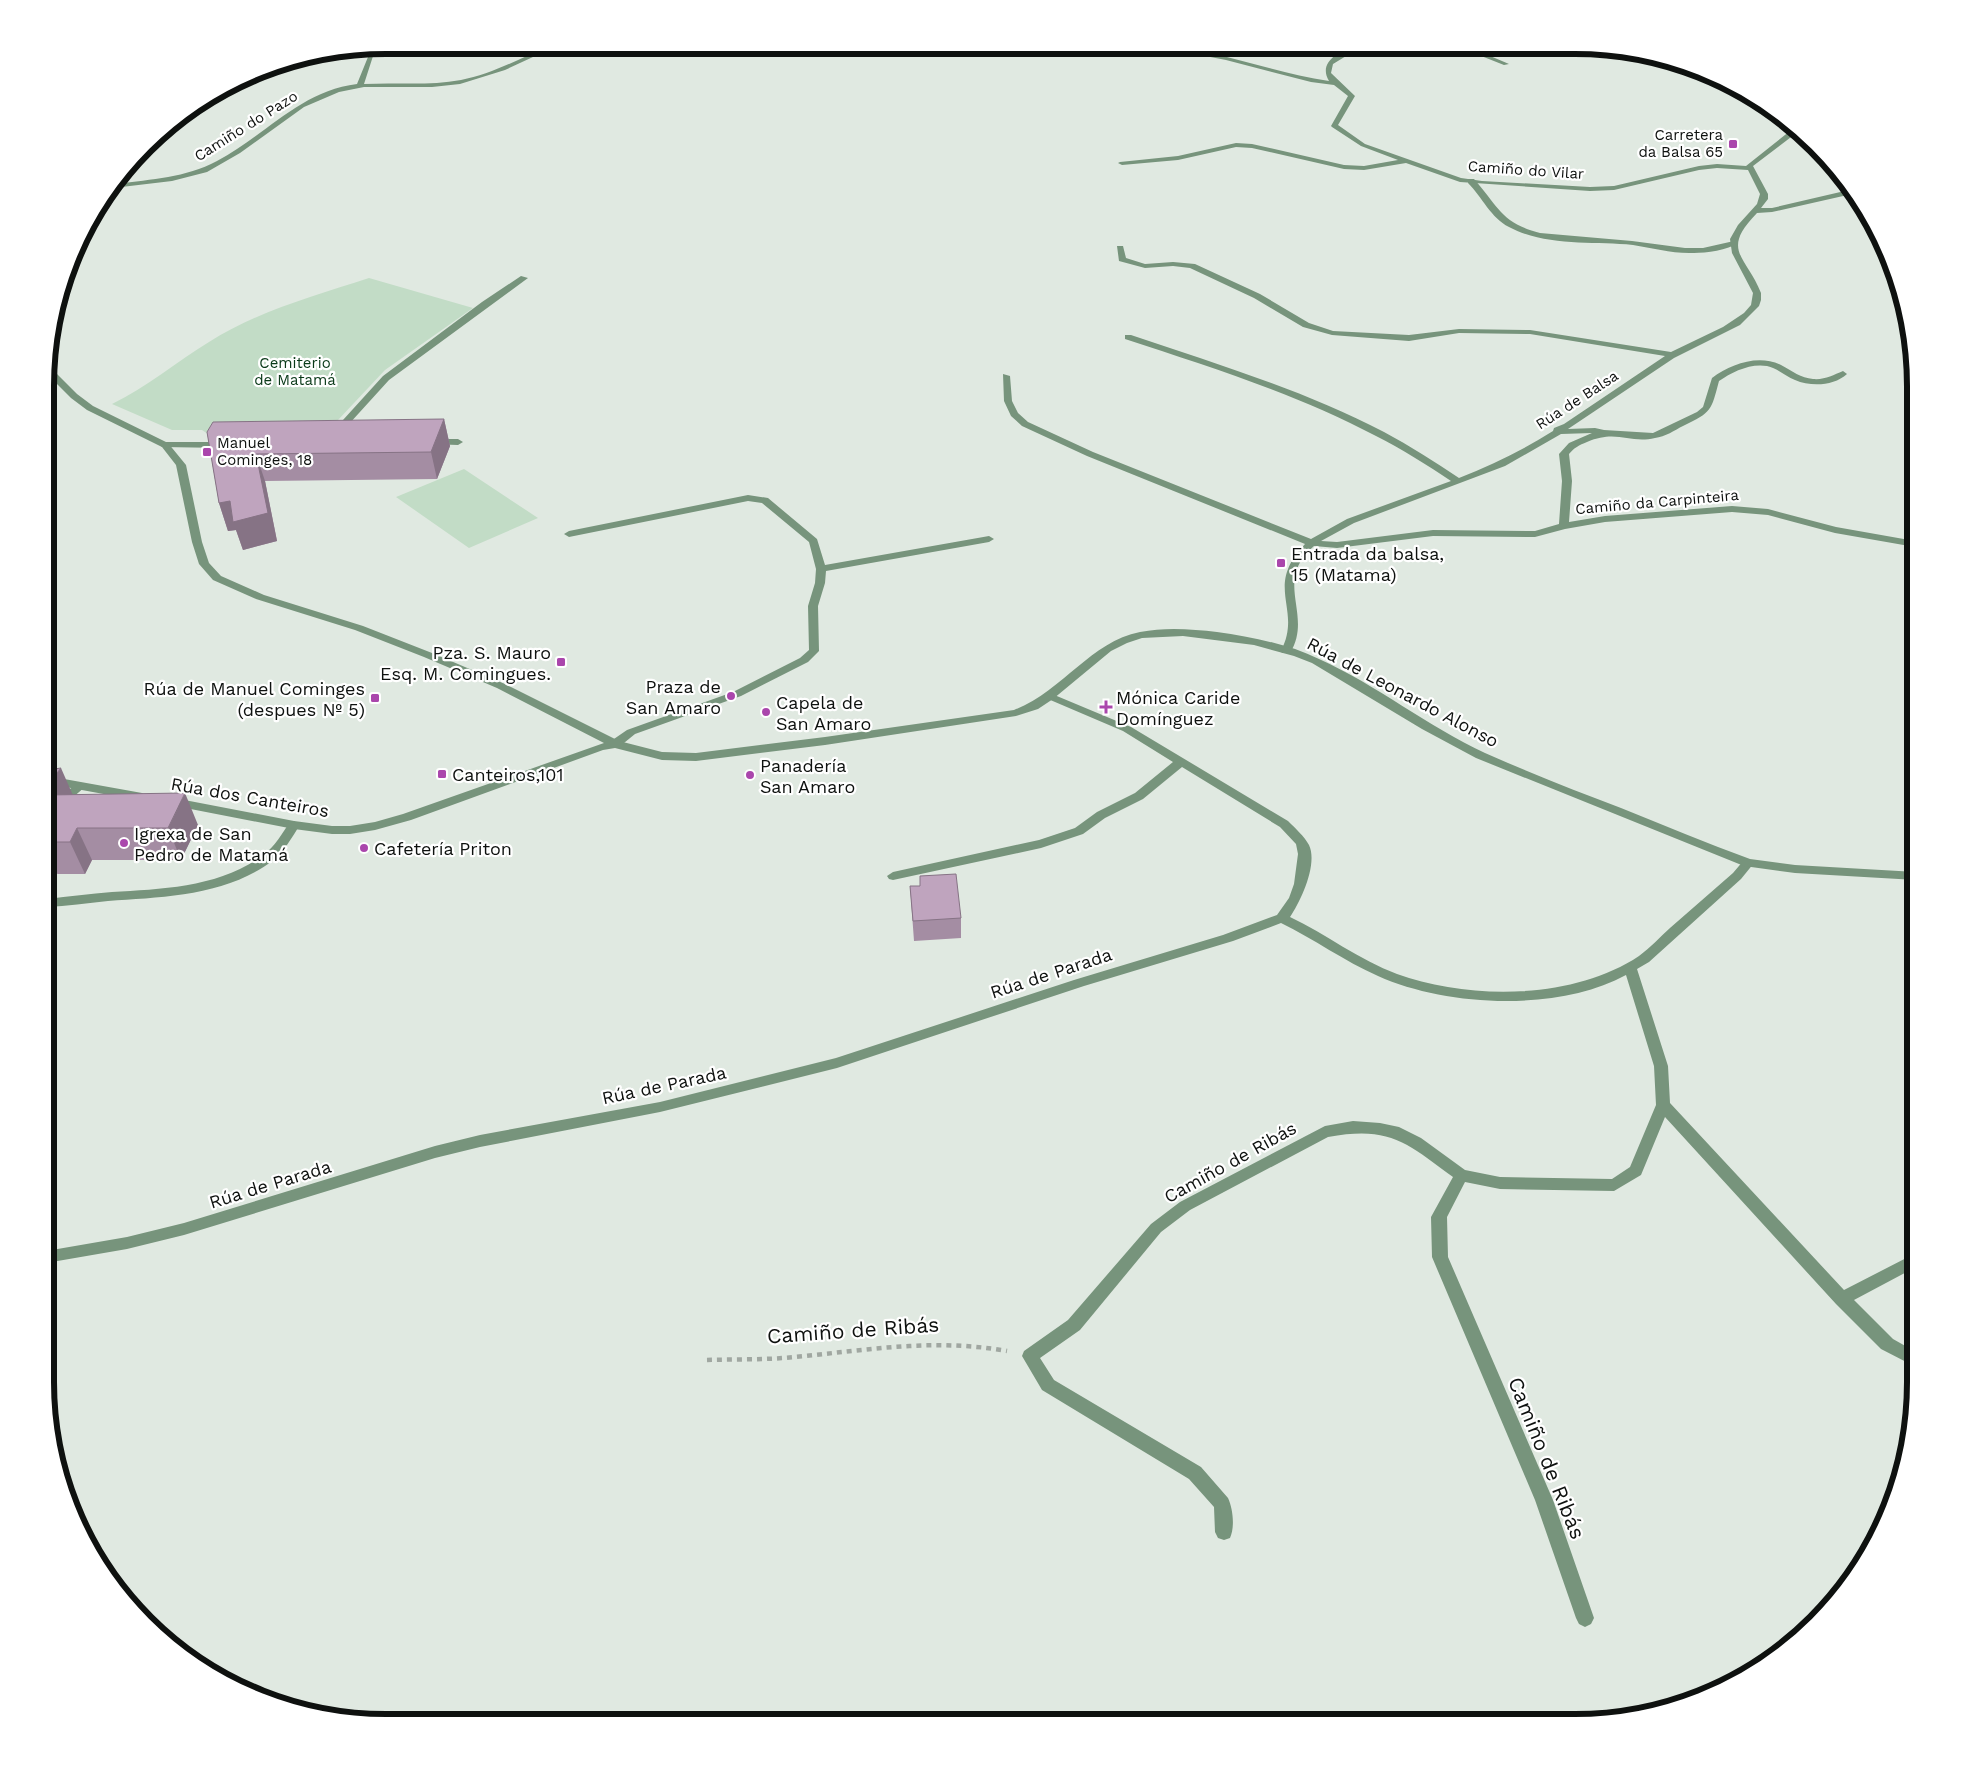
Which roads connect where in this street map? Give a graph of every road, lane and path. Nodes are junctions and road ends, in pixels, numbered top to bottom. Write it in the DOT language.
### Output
graph roads {
  1 [pos="371,54"];
  2 [pos="534,54"];
  3 [pos="1201,54"];
  4 [pos="1344,54"];
  5 [pos="1482,54"];
  6 [pos="1506,64"];
  7 [pos="1333,83"];
  8 [pos="360,85"];
  9 [pos="1791,133"];
  10 [pos="1405,161"];
  11 [pos="1122,163"];
  12 [pos="1750,168"];
  13 [pos="1471,181"];
  14 [pos="121,185"];
  15 [pos="1845,193"];
  16 [pos="1755,211"];
  17 [pos="1734,243"];
  18 [pos="1120,248"];
  19 [pos="524,278"];
  20 [pos="1128,337"];
  21 [pos="1672,355"];
  22 [pos="1843,374"];
  23 [pos="54,376"];
  24 [pos="1006,376"];
  25 [pos="1558,430"];
  26 [pos="1610,432"];
  27 [pos="421,442"];
  28 [pos="458,442"];
  29 [pos="328,443"];
  30 [pos="165,445"];
  31 [pos="238,445"];
  32 [pos="1457,481"];
  33 [pos="1564,526"];
  34 [pos="569,534"];
  35 [pos="989,539"];
  36 [pos="1907,543"];
  37 [pos="1311,544"];
  38 [pos="821,569"];
  39 [pos="1286,651"];
  40 [pos="1052,697"];
  41 [pos="614,744"];
  42 [pos="1182,761"];
  43 [pos="54,781"];
  44 [pos="80,786"];
  45 [pos="54,798"];
  46 [pos="294,825"];
  47 [pos="1748,863"];
  48 [pos="1907,875"];
  49 [pos="893,876"];
  50 [pos="54,902"];
  51 [pos="1282,918"];
  52 [pos="1630,968"];
  53 [pos="1663,1105"];
  54 [pos="1461,1175"];
  55 [pos="54,1256"];
  56 [pos="1907,1264"];
  57 [pos="1842,1299"];
  58 [pos="1907,1355"];
  59 [pos="1030,1356"];
  60 [pos="707,1360"];
  61 [pos="1224,1532"];
  62 [pos="1585,1618"];
  1 -- 8 [label="street"];
  2 -- 8 [label="street, Camiño do Pazo"];
  3 -- 7 [label="street"];
  4 -- 7 [label="street"];
  5 -- 6 [label="street"];
  7 -- 10 [label="street, Camiño do Vilar"];
  8 -- 14 [label="street, Camiño do Pazo"];
  9 -- 12 [label="street"];
  10 -- 11 [label="street"];
  10 -- 13 [label="street, Camiño do Vilar"];
  12 -- 13 [label="street, Camiño do Vilar"];
  12 -- 16 [label="street"];
  13 -- 17 [label="street"];
  15 -- 16 [label="street"];
  16 -- 17 [label="street"];
  17 -- 21 [label="street, Rúa de Balsa"];
  18 -- 21 [label="street"];
  19 -- 29 [label="street"];
  20 -- 32 [label="street"];
  21 -- 25 [label="street, Rúa de Balsa"];
  22 -- 26 [label="street"];
  23 -- 30 [label="street"];
  24 -- 37 [label="street, Camiño da Carpinteira"];
  25 -- 26 [label="street"];
  25 -- 32 [label="street, Rúa de Balsa"];
  26 -- 33 [label="street"];
  27 -- 28 [label="street"];
  30 -- 31 [label="street"];
  30 -- 41 [label="street, Rúa de Leonardo Alonso"];
  32 -- 37 [label="street, Rúa de Balsa"];
  33 -- 36 [label="street, Camiño da Carpinteira"];
  33 -- 37 [label="street, Camiño da Carpinteira"];
  34 -- 38 [label="street"];
  35 -- 38 [label="street"];
  37 -- 39 [label="street, Rúa de Balsa"];
  38 -- 41 [label="street"];
  39 -- 40 [label="street, Rúa de Leonardo Alonso"];
  39 -- 47 [label="street, Rúa de Leonardo Alonso"];
  40 -- 41 [label="street, Rúa de Leonardo Alonso"];
  40 -- 42 [label="street"];
  41 -- 46 [label="street, Rúa dos Canteiros"];
  42 -- 49 [label="street"];
  42 -- 51 [label="street"];
  43 -- 44 [label="street, Rúa dos Canteiros"];
  44 -- 45 [label="street"];
  44 -- 46 [label="street, Rúa dos Canteiros"];
  46 -- 50 [label="street"];
  47 -- 48 [label="street, Rúa de Leonardo Alonso"];
  47 -- 52 [label="street"];
  51 -- 52 [label="street"];
  51 -- 55 [label="street, Rúa de Parada"];
  52 -- 53 [label="street, Camiño de Ribás"];
  53 -- 54 [label="street, Camiño de Ribás"];
  53 -- 57 [label="street"];
  54 -- 59 [label="street, Camiño de Ribás"];
  54 -- 62 [label="street, Camiño de Ribás"];
  56 -- 57 [label="street"];
  57 -- 58 [label="street"];
  59 -- 60 [label="path, Camiño de Ribás"];
  59 -- 61 [label="street"];
}
